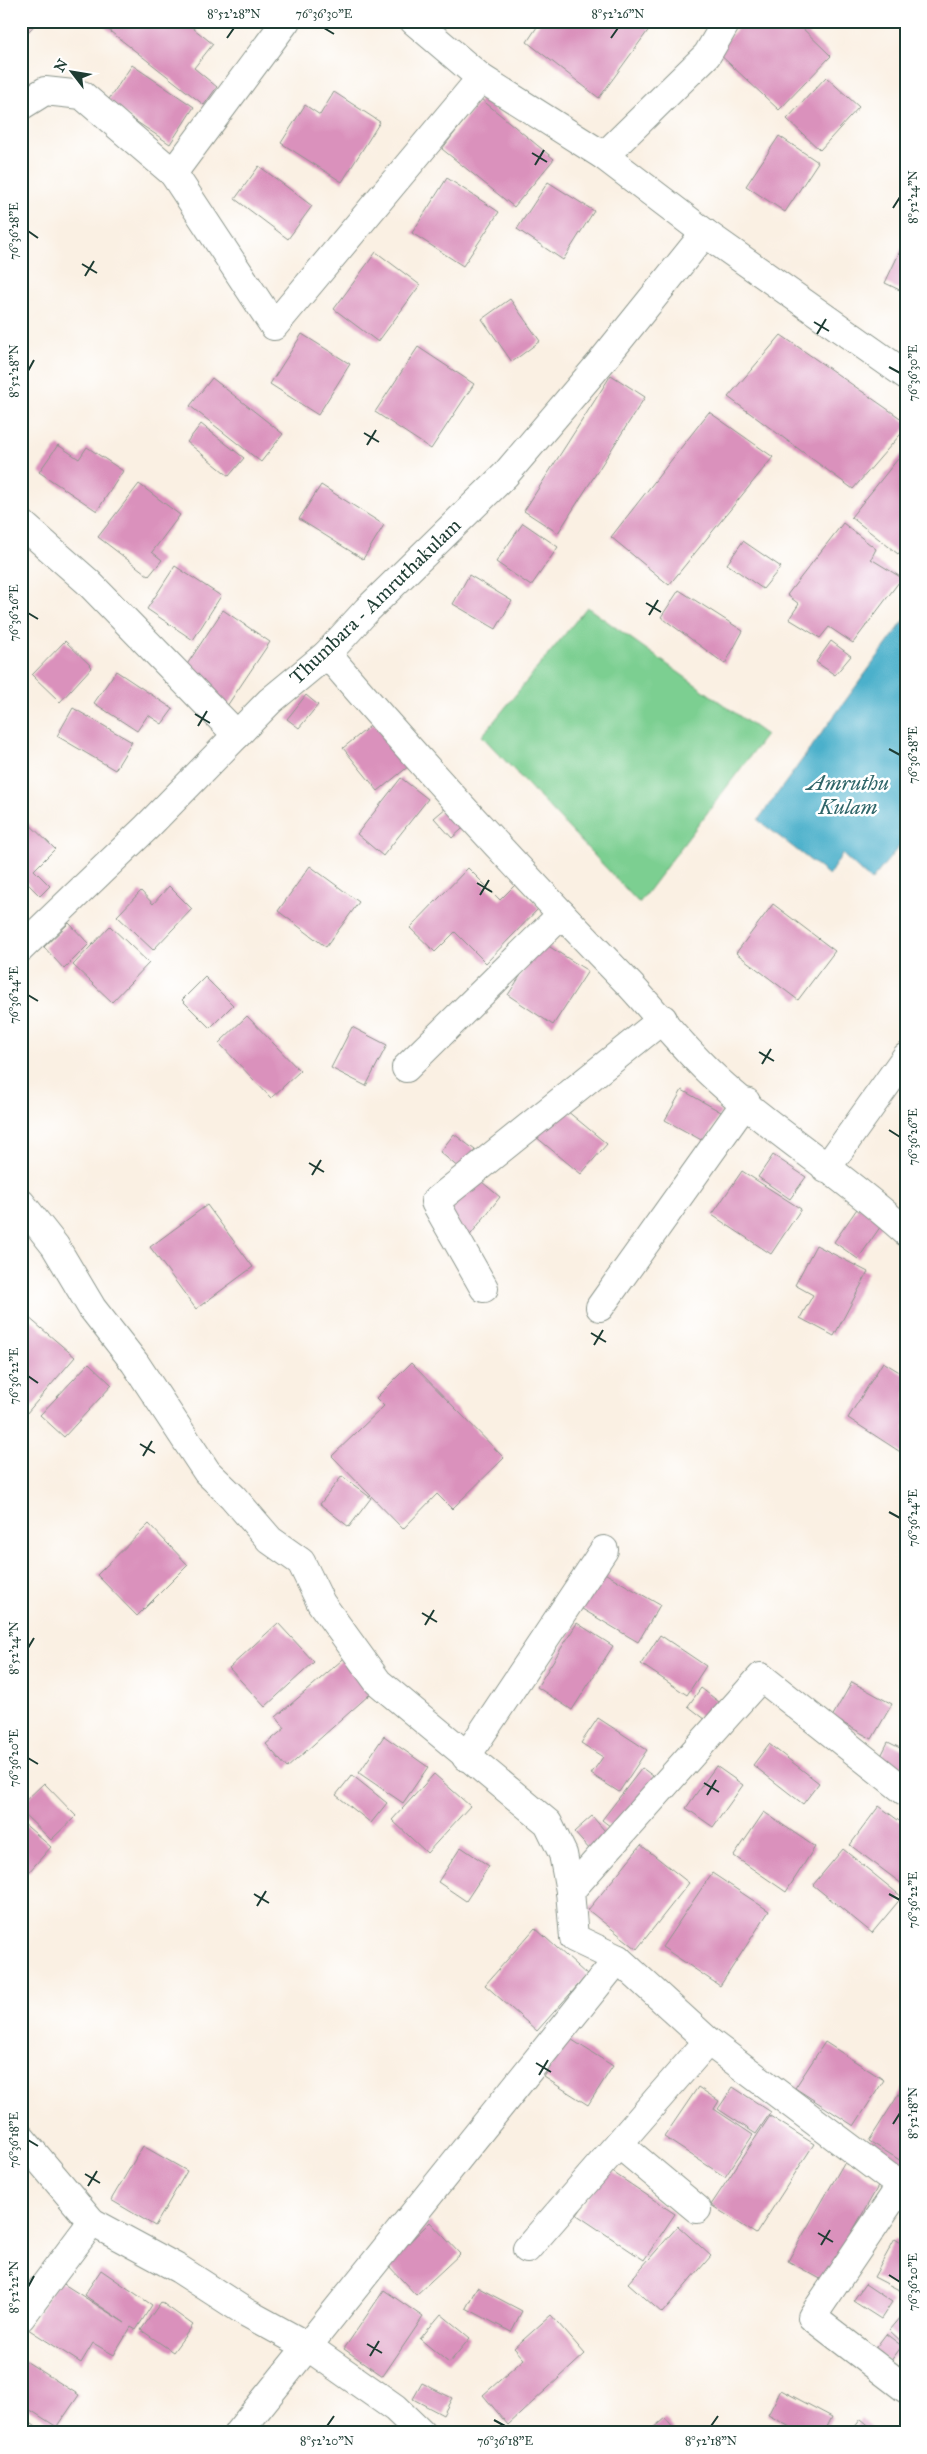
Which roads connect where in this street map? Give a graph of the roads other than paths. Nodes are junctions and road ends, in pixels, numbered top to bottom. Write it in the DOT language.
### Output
graph roads {
  1 [pos="286,21"];
  2 [pos="414,21"];
  3 [pos="727,21"];
  4 [pos="481,78"];
  5 [pos="21,106"];
  6 [pos="604,156"];
  7 [pos="173,173"];
  8 [pos="705,233"];
  9 [pos="906,375"];
  10 [pos="21,523"];
  11 [pos="327,654"];
  12 [pos="236,735"];
  13 [pos="562,914"];
  14 [pos="21,948"];
  15 [pos="663,1019"];
  16 [pos="906,1057"];
  17 [pos="406,1068"];
  18 [pos="746,1102"];
  19 [pos="826,1169"];
  20 [pos="21,1203"];
  21 [pos="906,1232"];
  22 [pos="484,1288"];
  23 [pos="600,1307"];
  24 [pos="604,1550"];
  25 [pos="466,1757"];
  26 [pos="906,1792"];
  27 [pos="570,1891"];
  28 [pos="618,1959"];
  29 [pos="708,2041"];
  30 [pos="21,2138"];
  31 [pos="619,2144"];
  32 [pos="903,2189"];
  33 [pos="697,2208"];
  34 [pos="92,2222"];
  35 [pos="527,2249"];
  36 [pos="21,2317"];
  37 [pos="307,2346"];
  38 [pos="906,2389"];
  39 [pos="238,2433"];
  40 [pos="421,2433"];
  1 -- 7 [label="street"];
  2 -- 4 [label="street"];
  3 -- 6 [label="street"];
  4 -- 6 [label="street"];
  4 -- 7 [label="street"];
  5 -- 7 [label="street"];
  6 -- 8 [label="street"];
  8 -- 9 [label="street"];
  8 -- 11 [label="street, Thumbara - Amruthakulam"];
  10 -- 12 [label="street"];
  11 -- 12 [label="street, Thumbara - Amruthakulam"];
  11 -- 13 [label="street"];
  12 -- 14 [label="street, Thumbara - Amruthakulam"];
  13 -- 15 [label="street"];
  13 -- 17 [label="street"];
  15 -- 18 [label="street"];
  15 -- 22 [label="street"];
  16 -- 19 [label="street"];
  18 -- 19 [label="street"];
  18 -- 23 [label="street"];
  19 -- 21 [label="street"];
  20 -- 25 [label="street"];
  24 -- 25 [label="street"];
  25 -- 27 [label="street"];
  26 -- 27 [label="street"];
  27 -- 28 [label="street"];
  28 -- 29 [label="street"];
  28 -- 37 [label="street"];
  29 -- 31 [label="street"];
  29 -- 32 [label="street"];
  30 -- 34 [label="street"];
  31 -- 33 [label="street"];
  31 -- 35 [label="street"];
  32 -- 38 [label="street"];
  34 -- 36 [label="street"];
  34 -- 37 [label="street"];
  37 -- 39 [label="street"];
  37 -- 40 [label="street"];
}
